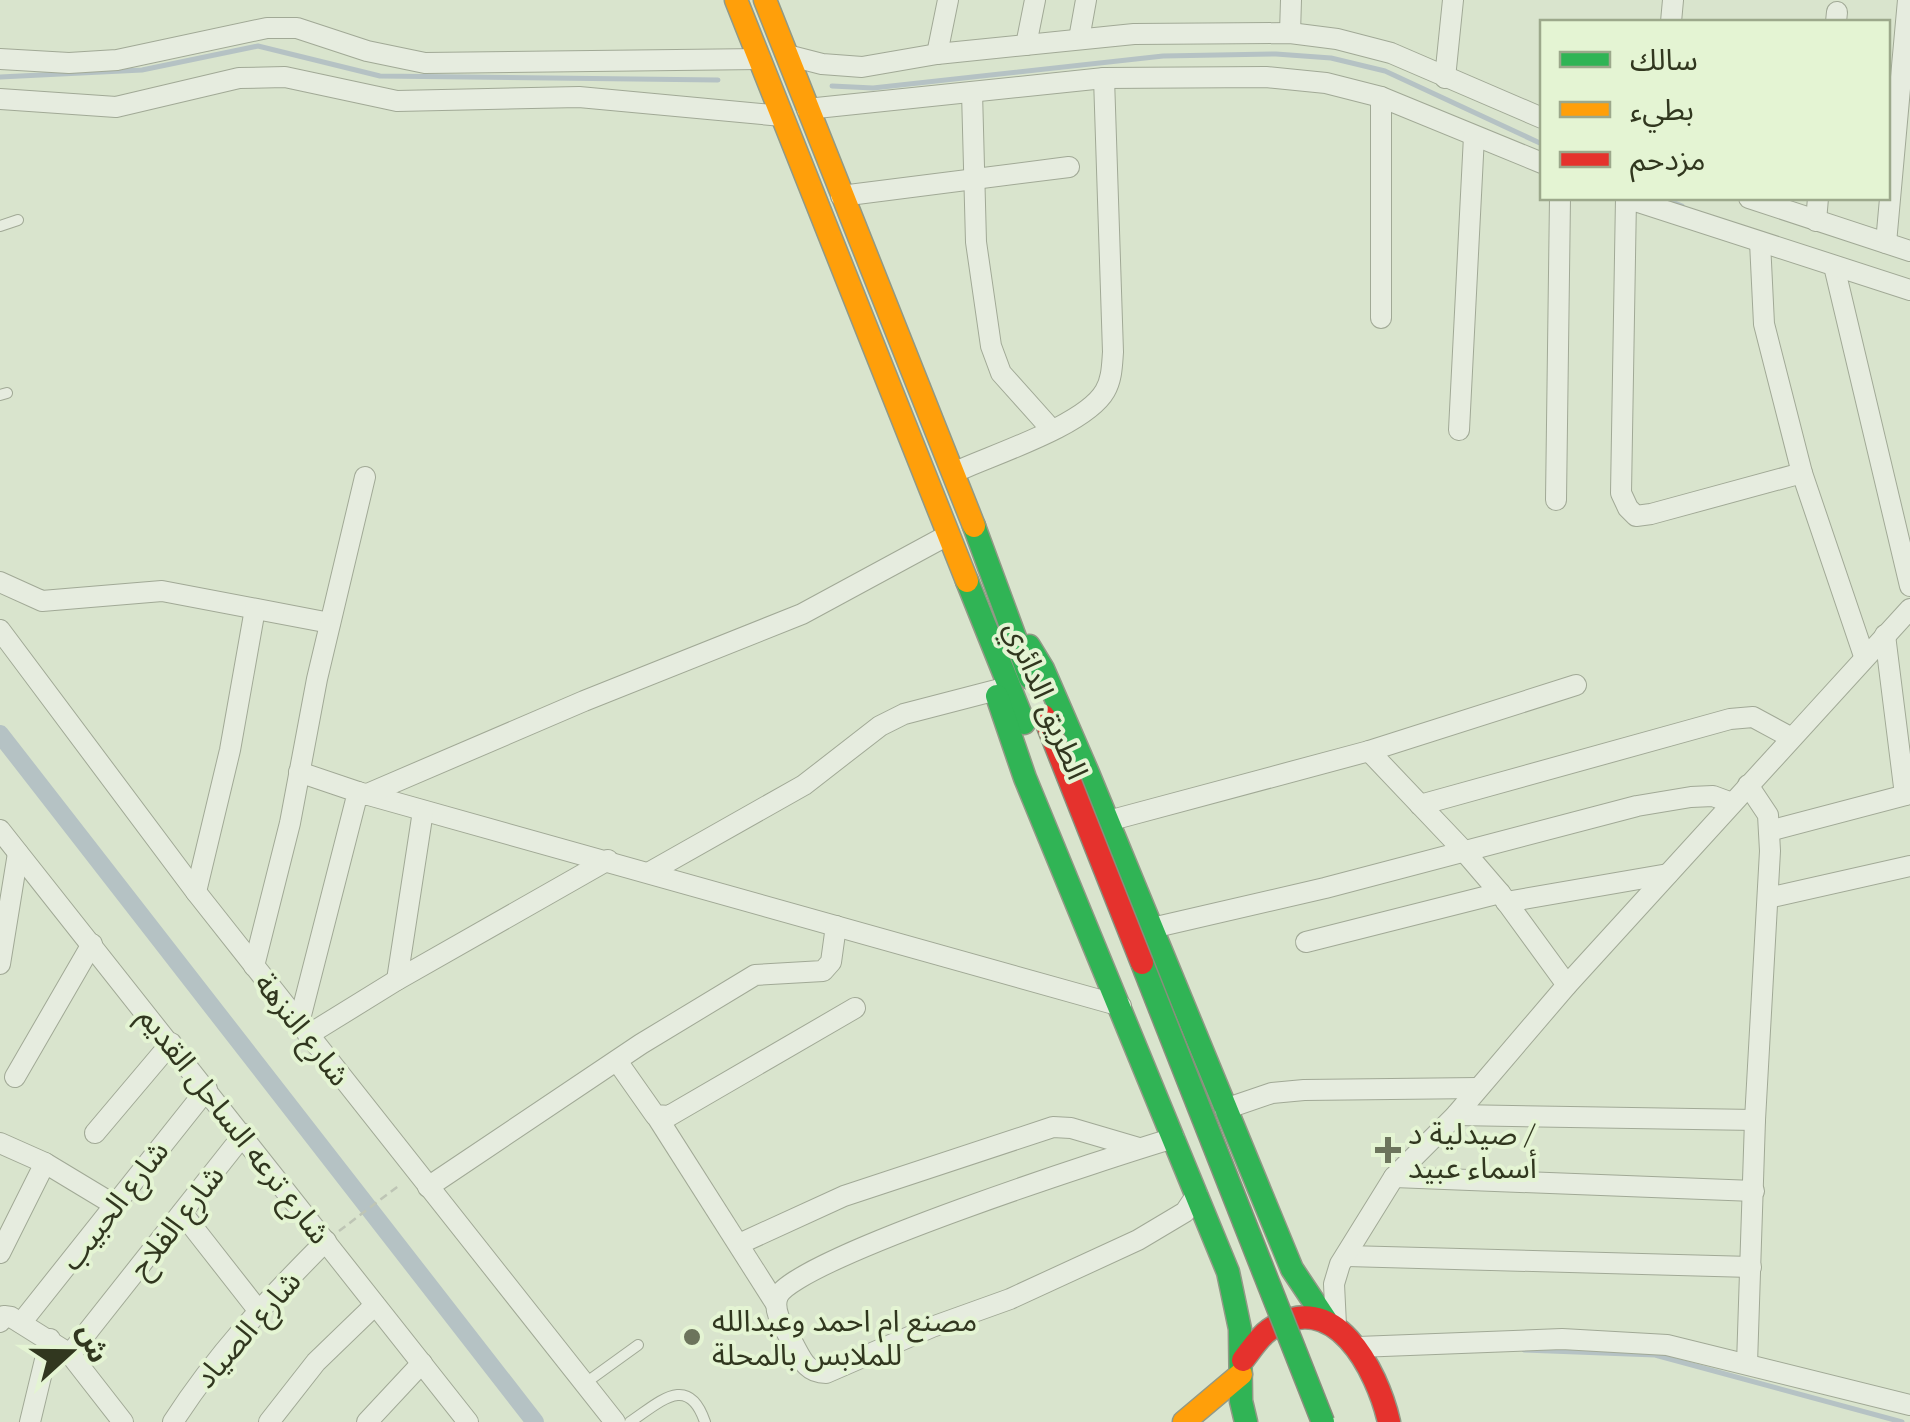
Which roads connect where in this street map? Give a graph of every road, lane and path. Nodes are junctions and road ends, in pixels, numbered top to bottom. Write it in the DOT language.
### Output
graph roads {
  1 [pos="736,0"];
  2 [pos="765,0"];
  3 [pos="948,0"];
  4 [pos="1035,0"];
  5 [pos="1086,0"];
  6 [pos="1291,0"];
  7 [pos="1453,0"];
  8 [pos="1908,0"];
  9 [pos="1290,33"];
  10 [pos="1079,39"];
  11 [pos="1026,45"];
  12 [pos="936,54"];
  13 [pos="787,56"];
  14 [pos="760,59"];
  15 [pos="0,60"];
  16 [pos="1104,78"];
  17 [pos="1444,78"];
  18 [pos="972,92"];
  19 [pos="1381,96"];
  20 [pos="0,99"];
  21 [pos="807,109"];
  22 [pos="782,116"];
  23 [pos="1540,117"];
  24 [pos="1474,136"];
  25 [pos="1540,162"];
  26 [pos="1069,168"];
  27 [pos="975,179"];
  28 [pos="841,196"];
  29 [pos="1890,199"];
  30 [pos="1560,200"];
  31 [pos="1626,200"];
  32 [pos="1632,200"];
  33 [pos="1754,200"];
  34 [pos="1818,200"];
  35 [pos="1890,200"];
  36 [pos="18,220"];
  37 [pos="1816,221"];
  38 [pos="0,226"];
  39 [pos="1760,242"];
  40 [pos="1886,243"];
  41 [pos="1910,251"];
  42 [pos="1834,266"];
  43 [pos="1910,290"];
  44 [pos="1381,318"];
  45 [pos="1052,430"];
  46 [pos="1459,430"];
  47 [pos="953,472"];
  48 [pos="1802,473"];
  49 [pos="365,477"];
  50 [pos="1556,500"];
  51 [pos="948,535"];
  52 [pos="0,582"];
  53 [pos="1910,586"];
  54 [pos="255,609"];
  55 [pos="1910,609"];
  56 [pos="1007,616"];
  57 [pos="330,623"];
  58 [pos="0,630"];
  59 [pos="1885,635"];
  60 [pos="1864,656"];
  61 [pos="1576,685"];
  62 [pos="1001,688"];
  63 [pos="1034,720"];
  64 [pos="1790,737"];
  65 [pos="1369,751"];
  66 [pos="299,772"];
  67 [pos="1748,784"];
  68 [pos="362,794"];
  69 [pos="1908,795"];
  70 [pos="1732,803"];
  71 [pos="1420,804"];
  72 [pos="423,811"];
  73 [pos="1108,821"];
  74 [pos="0,830"];
  75 [pos="1769,831"];
  76 [pos="1463,850"];
  77 [pos="18,852"];
  78 [pos="608,860"];
  79 [pos="1910,866"];
  80 [pos="650,872"];
  81 [pos="1668,874"];
  82 [pos="196,892"];
  83 [pos="1503,898"];
  84 [pos="1768,898"];
  85 [pos="836,926"];
  86 [pos="1152,928"];
  87 [pos="1306,942"];
  88 [pos="92,944"];
  89 [pos="0,964"];
  90 [pos="254,966"];
  91 [pos="397,980"];
  92 [pos="1567,985"];
  93 [pos="1120,1006"];
  94 [pos="854,1008"];
  95 [pos="304,1029"];
  96 [pos="171,1043"];
  97 [pos="617,1060"];
  98 [pos="15,1078"];
  99 [pos="207,1088"];
  100 [pos="1478,1088"];
  101 [pos="1225,1110"];
  102 [pos="1456,1115"];
  103 [pos="657,1117"];
  104 [pos="1754,1120"];
  105 [pos="95,1133"];
  106 [pos="244,1134"];
  107 [pos="1174,1138"];
  108 [pos="0,1143"];
  109 [pos="1141,1148"];
  110 [pos="45,1163"];
  111 [pos="1394,1177"];
  112 [pos="428,1187"];
  113 [pos="1754,1191"];
  114 [pos="390,1192"];
  115 [pos="1196,1194"];
  116 [pos="113,1204"];
  117 [pos="182,1213"];
  118 [pos="353,1220"];
  119 [pos="326,1241"];
  120 [pos="738,1244"];
  121 [pos="0,1253"];
  122 [pos="1346,1256"];
  123 [pos="1752,1268"];
  124 [pos="776,1304"];
  125 [pos="375,1305"];
  126 [pos="258,1310"];
  127 [pos="7,1321"];
  128 [pos="1331,1323"];
  129 [pos="50,1340"];
  130 [pos="638,1345"];
  131 [pos="1358,1347"];
  132 [pos="70,1354"];
  133 [pos="422,1363"];
  134 [pos="1747,1364"];
  135 [pos="1242,1367"];
  136 [pos="584,1384"];
  137 [pos="1910,1405"];
  138 [pos="30,1422"];
  139 [pos="123,1422"];
  140 [pos="173,1422"];
  141 [pos="269,1422"];
  142 [pos="366,1422"];
  143 [pos="468,1422"];
  144 [pos="614,1422"];
  145 [pos="630,1422"];
  146 [pos="704,1422"];
  147 [pos="1184,1422"];
  148 [pos="1246,1422"];
  149 [pos="1305,1422"];
  150 [pos="1323,1422"];
  151 [pos="1389,1422"];
  1 -- 14 [label="main road, الطريق الدائري"];
  2 -- 13 [label="main road, الطريق الدائري"];
  3 -- 12 [label="street"];
  4 -- 11 [label="street"];
  5 -- 10 [label="street"];
  6 -- 9 [label="street"];
  7 -- 17 [label="street"];
  8 -- 29 [label="street"];
  9 -- 10 [label="street"];
  9 -- 17 [label="street"];
  10 -- 11 [label="street"];
  11 -- 12 [label="street"];
  12 -- 13 [label="street"];
  13 -- 21 [label="main road, الطريق الدائري"];
  14 -- 15 [label="street"];
  14 -- 22 [label="main road, الطريق الدائري"];
  16 -- 18 [label="street"];
  16 -- 19 [label="street"];
  16 -- 45 [label="street"];
  17 -- 23 [label="street"];
  18 -- 21 [label="street"];
  18 -- 27 [label="street"];
  19 -- 24 [label="street"];
  19 -- 44 [label="street"];
  20 -- 22 [label="street"];
  21 -- 28 [label="main road, الطريق الدائري"];
  22 -- 51 [label="main road, الطريق الدائري"];
  24 -- 25 [label="street"];
  24 -- 46 [label="street"];
  26 -- 27 [label="street"];
  27 -- 28 [label="street"];
  27 -- 45 [label="street"];
  28 -- 47 [label="main road, الطريق الدائري"];
  30 -- 50 [label="street"];
  31 -- 48 [label="street"];
  32 -- 39 [label="street"];
  33 -- 37 [label="street"];
  34 -- 37 [label="street"];
  35 -- 40 [label="street"];
  36 -- 38 [label="lane"];
  37 -- 40 [label="street"];
  39 -- 42 [label="street"];
  39 -- 48 [label="street"];
  40 -- 41 [label="street"];
  42 -- 43 [label="street"];
  42 -- 53 [label="street"];
  45 -- 47 [label="street"];
  47 -- 56 [label="main road, الطريق الدائري"];
  48 -- 60 [label="street"];
  49 -- 57 [label="street"];
  51 -- 62 [label="main road, الطريق الدائري"];
  51 -- 68 [label="street"];
  52 -- 54 [label="street"];
  54 -- 57 [label="street"];
  54 -- 82 [label="street"];
  55 -- 59 [label="street"];
  56 -- 63 [label="main road, الطريق الدائري"];
  56 -- 73 [label="main road"];
  57 -- 66 [label="street"];
  58 -- 82 [label="street, شارع النزهة"];
  59 -- 60 [label="street"];
  59 -- 69 [label="street"];
  60 -- 64 [label="street"];
  61 -- 65 [label="street"];
  62 -- 63 [label="main road, الطريق الدائري"];
  62 -- 80 [label="street"];
  62 -- 93 [label="main road"];
  63 -- 149 [label="main road, الطريق الدائري"];
  63 -- 150 [label="main road, الطريق الدائري, bridge"];
  64 -- 67 [label="street"];
  64 -- 71 [label="street"];
  65 -- 71 [label="street"];
  65 -- 73 [label="street"];
  66 -- 68 [label="street"];
  66 -- 90 [label="street"];
  67 -- 70 [label="street"];
  67 -- 75 [label="street"];
  68 -- 72 [label="street"];
  68 -- 95 [label="street"];
  69 -- 75 [label="street"];
  70 -- 76 [label="street"];
  70 -- 81 [label="street"];
  71 -- 76 [label="street"];
  72 -- 78 [label="street"];
  72 -- 91 [label="street"];
  73 -- 86 [label="main road"];
  74 -- 77 [label="street, شارع ترعه الساحل القديم"];
  75 -- 84 [label="street"];
  76 -- 83 [label="street"];
  76 -- 86 [label="street"];
  77 -- 88 [label="street, شارع ترعه الساحل القديم"];
  77 -- 89 [label="street"];
  78 -- 80 [label="street"];
  78 -- 91 [label="street"];
  79 -- 84 [label="street"];
  80 -- 85 [label="street"];
  81 -- 83 [label="street"];
  81 -- 92 [label="street"];
  82 -- 90 [label="street, شارع النزهة"];
  83 -- 87 [label="street"];
  83 -- 92 [label="street"];
  84 -- 104 [label="street"];
  85 -- 93 [label="street"];
  85 -- 97 [label="street"];
  86 -- 101 [label="main road"];
  88 -- 96 [label="street, شارع ترعه الساحل القديم"];
  88 -- 98 [label="street"];
  90 -- 95 [label="street, شارع النزهة"];
  91 -- 95 [label="street"];
  92 -- 100 [label="street"];
  93 -- 107 [label="main road"];
  94 -- 103 [label="street"];
  95 -- 112 [label="street, شارع النزهة"];
  96 -- 99 [label="street, شارع ترعه الساحل القديم"];
  96 -- 105 [label="street"];
  97 -- 103 [label="street"];
  97 -- 112 [label="street"];
  99 -- 106 [label="street, شارع ترعه الساحل القديم"];
  99 -- 116 [label="street, شارع الحبيب"];
  100 -- 101 [label="street"];
  100 -- 102 [label="street"];
  101 -- 128 [label="main road"];
  102 -- 104 [label="street"];
  102 -- 111 [label="street"];
  103 -- 120 [label="street"];
  104 -- 113 [label="street"];
  106 -- 117 [label="street, شارع الفلاح"];
  106 -- 119 [label="street, شارع ترعه الساحل القديم"];
  107 -- 109 [label="street"];
  107 -- 115 [label="main road"];
  108 -- 110 [label="street"];
  109 -- 120 [label="street"];
  109 -- 124 [label="street"];
  110 -- 116 [label="street"];
  110 -- 121 [label="street"];
  111 -- 113 [label="street"];
  111 -- 122 [label="street"];
  112 -- 136 [label="street, شارع النزهة"];
  113 -- 123 [label="street"];
  114 -- 118 [label="path"];
  115 -- 124 [label="street"];
  115 -- 135 [label="main road"];
  116 -- 127 [label="street, شارع الحبيب"];
  117 -- 126 [label="street"];
  117 -- 132 [label="street, شارع الفلاح"];
  119 -- 125 [label="street, شارع ترعه الساحل القديم"];
  119 -- 126 [label="street, شارع الصياد"];
  120 -- 124 [label="street"];
  122 -- 123 [label="street"];
  122 -- 128 [label="street"];
  123 -- 134 [label="street"];
  125 -- 133 [label="street, شارع ترعه الساحل القديم"];
  125 -- 141 [label="street"];
  126 -- 140 [label="street, شارع الصياد"];
  127 -- 129 [label="street"];
  128 -- 131 [label="main road"];
  128 -- 135 [label="main road"];
  129 -- 132 [label="street"];
  129 -- 138 [label="street"];
  130 -- 136 [label="lane"];
  131 -- 134 [label="street"];
  131 -- 151 [label="main road"];
  132 -- 139 [label="street"];
  133 -- 142 [label="street"];
  133 -- 143 [label="street, شارع ترعه الساحل القديم"];
  134 -- 137 [label="street"];
  135 -- 147 [label="main road"];
  135 -- 148 [label="main road"];
  136 -- 144 [label="street, شارع النزهة"];
  145 -- 146 [label="lane"];
}
